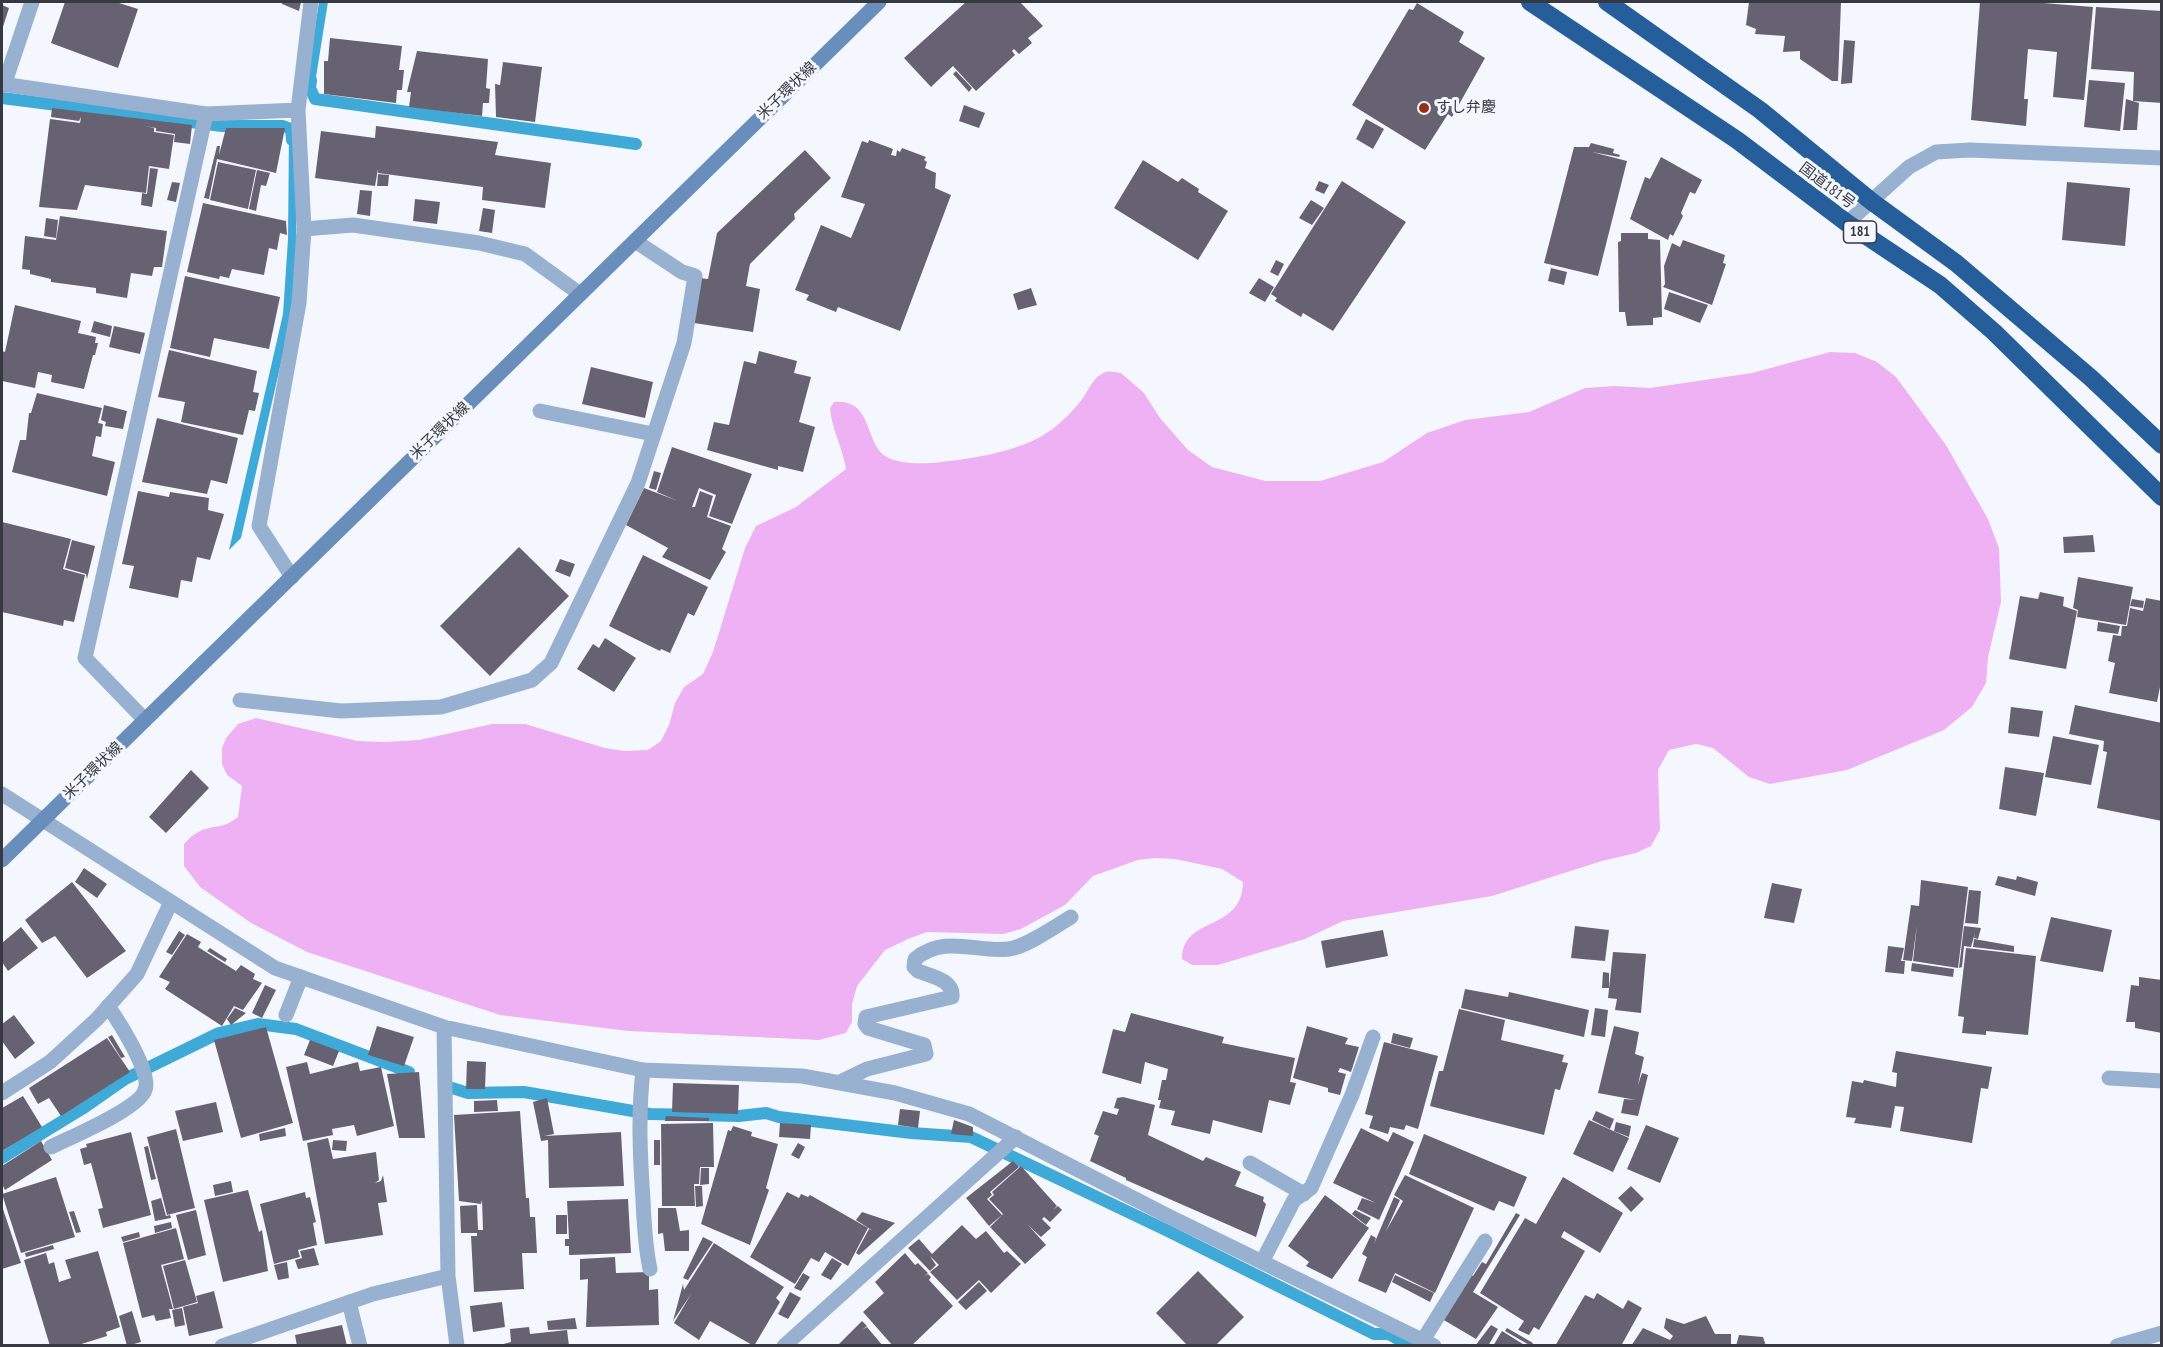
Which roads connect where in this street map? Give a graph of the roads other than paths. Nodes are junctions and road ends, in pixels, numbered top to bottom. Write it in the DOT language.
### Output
graph roads {
  1 [pos="32,2"];
  2 [pos="311,2"];
  3 [pos="879,2"];
  4 [pos="1530,2"];
  5 [pos="1607,2"];
  6 [pos="3,85"];
  7 [pos="298,110"];
  8 [pos="206,114"];
  9 [pos="2162,158"];
  10 [pos="1871,201"];
  11 [pos="1846,223"];
  12 [pos="304,229"];
  13 [pos="635,241"];
  14 [pos="580,294"];
  15 [pos="540,411"];
  16 [pos="653,434"];
  17 [pos="2162,444"];
  18 [pos="2162,497"];
  19 [pos="292,577"];
  20 [pos="240,700"];
  21 [pos="145,720"];
  22 [pos="2,794"];
  23 [pos="43,820"];
  24 [pos="2,861"];
  25 [pos="171,902"];
  26 [pos="1071,917"];
  27 [pos="301,976"];
  28 [pos="108,1006"];
  29 [pos="286,1015"];
  30 [pos="444,1027"];
  31 [pos="1372,1037"];
  32 [pos="643,1070"];
  33 [pos="2109,1078"];
  34 [pos="2162,1081"];
  35 [pos="840,1082"];
  36 [pos="2,1093"];
  37 [pos="1016,1137"];
  38 [pos="51,1148"];
  39 [pos="1250,1163"];
  40 [pos="1304,1194"];
  41 [pos="1485,1241"];
  42 [pos="1262,1262"];
  43 [pos="650,1269"];
  44 [pos="448,1276"];
  45 [pos="349,1302"];
  46 [pos="2162,1333"];
  47 [pos="1429,1343"];
  48 [pos="222,1346"];
  49 [pos="360,1346"];
  50 [pos="457,1346"];
  51 [pos="784,1346"];
  52 [pos="2117,1346"];
  1 -- 6 [label="street"];
  2 -- 7 [label="street"];
  3 -- 13 [label="main road, 米子環状線"];
  4 -- 11 [label="highway, 国道181号 / 181"];
  5 -- 10 [label="highway, 国道181号 / 181"];
  6 -- 8 [label="street"];
  7 -- 8 [label="street"];
  7 -- 12 [label="street"];
  8 -- 21 [label="street"];
  9 -- 10 [label="street"];
  10 -- 11 [label="street"];
  10 -- 17 [label="highway, 国道181号 / 181"];
  11 -- 18 [label="highway, 国道181号 / 181"];
  12 -- 14 [label="street"];
  12 -- 19 [label="street"];
  13 -- 14 [label="main road, 米子環状線"];
  13 -- 16 [label="street"];
  14 -- 19 [label="main road, 米子環状線"];
  15 -- 16 [label="street"];
  16 -- 20 [label="street"];
  19 -- 21 [label="main road, 米子環状線"];
  21 -- 23 [label="main road, 米子環状線"];
  22 -- 23 [label="street"];
  23 -- 24 [label="main road, 米子環状線"];
  23 -- 25 [label="street"];
  25 -- 27 [label="street"];
  25 -- 28 [label="street"];
  26 -- 35 [label="street"];
  27 -- 29 [label="street"];
  27 -- 30 [label="street"];
  28 -- 36 [label="street"];
  28 -- 38 [label="street"];
  30 -- 32 [label="street"];
  30 -- 44 [label="street"];
  31 -- 40 [label="street"];
  32 -- 35 [label="street"];
  32 -- 43 [label="street"];
  33 -- 34 [label="street"];
  35 -- 37 [label="street"];
  37 -- 42 [label="street"];
  37 -- 51 [label="street"];
  39 -- 40 [label="street"];
  40 -- 42 [label="street"];
  41 -- 47 [label="street"];
  42 -- 47 [label="street"];
  44 -- 45 [label="street"];
  44 -- 50 [label="street"];
  45 -- 48 [label="street"];
  45 -- 49 [label="street"];
  46 -- 52 [label="street"];
}
